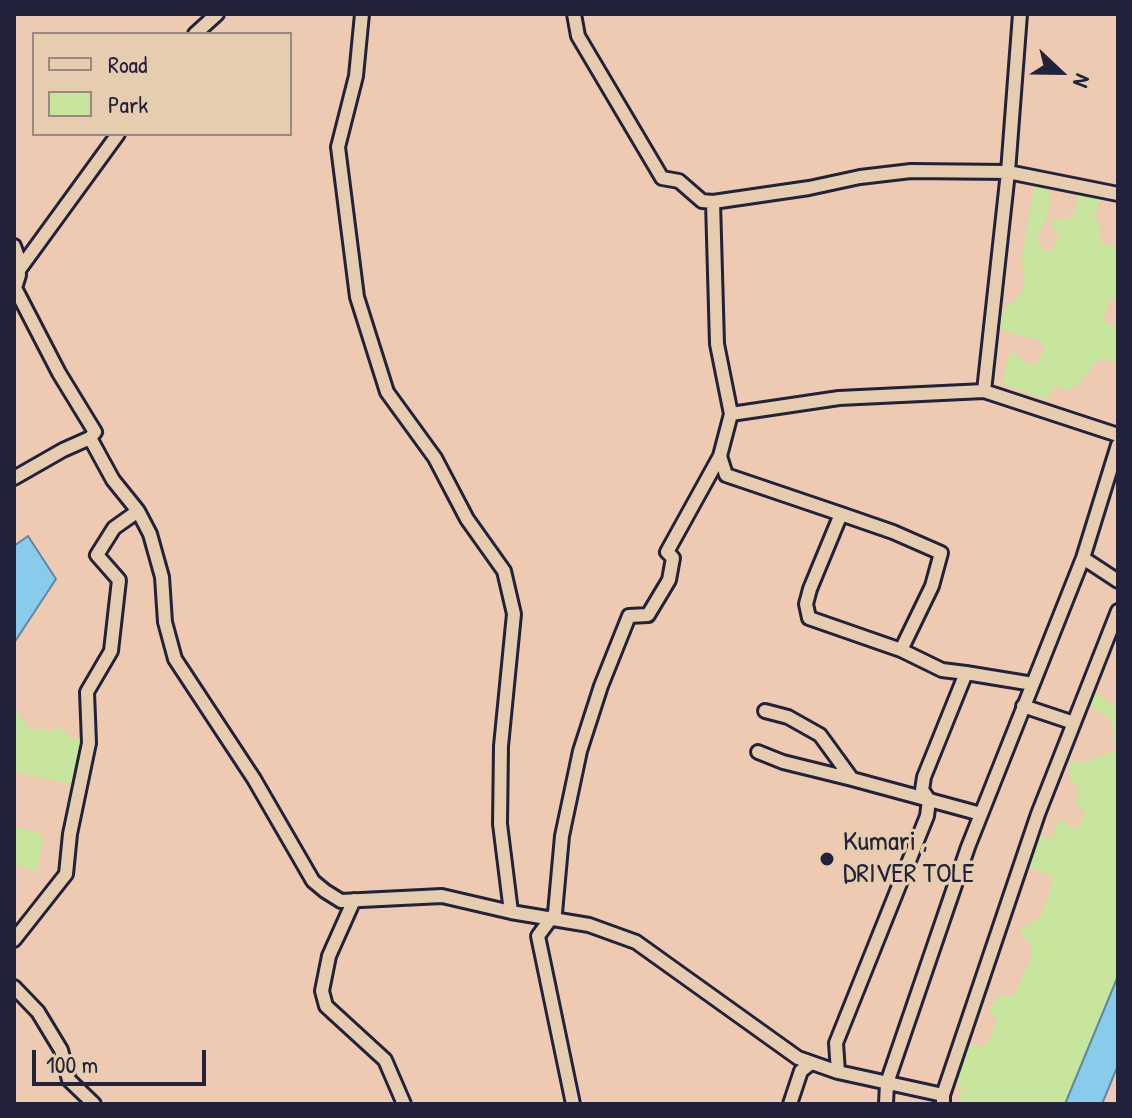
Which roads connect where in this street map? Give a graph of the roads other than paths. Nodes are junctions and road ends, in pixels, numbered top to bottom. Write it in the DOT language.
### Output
graph roads {
  1 [pos="217,14"];
  2 [pos="362,14"];
  3 [pos="574,14"];
  4 [pos="1020,14"];
  5 [pos="197,32"];
  6 [pos="117,136"];
  7 [pos="1008,172"];
  8 [pos="1118,194"];
  9 [pos="713,202"];
  10 [pos="14,246"];
  11 [pos="19,270"];
  12 [pos="15,288"];
  13 [pos="984,391"];
  14 [pos="731,414"];
  15 [pos="1118,435"];
  16 [pos="90,438"];
  17 [pos="1118,445"];
  18 [pos="720,456"];
  19 [pos="14,478"];
  20 [pos="138,511"];
  21 [pos="841,514"];
  22 [pos="1083,558"];
  23 [pos="1118,581"];
  24 [pos="1118,611"];
  25 [pos="901,650"];
  26 [pos="966,673"];
  27 [pos="1033,684"];
  28 [pos="1023,706"];
  29 [pos="765,711"];
  30 [pos="1074,723"];
  31 [pos="758,752"];
  32 [pos="852,779"];
  33 [pos="929,800"];
  34 [pos="981,814"];
  35 [pos="354,900"];
  36 [pos="511,912"];
  37 [pos="550,919"];
  38 [pos="14,940"];
  39 [pos="14,987"];
  40 [pos="811,1063"];
  41 [pos="838,1072"];
  42 [pos="887,1083"];
  43 [pos="943,1100"];
  44 [pos="94,1104"];
  45 [pos="404,1104"];
  46 [pos="573,1104"];
  47 [pos="790,1104"];
  48 [pos="886,1104"];
  1 -- 5 [label="street"];
  2 -- 36 [label="street"];
  3 -- 9 [label="street"];
  4 -- 7 [label="street"];
  6 -- 11 [label="street"];
  7 -- 8 [label="street"];
  7 -- 9 [label="street"];
  7 -- 13 [label="street"];
  9 -- 14 [label="street"];
  10 -- 11 [label="street"];
  11 -- 12 [label="street"];
  12 -- 16 [label="street"];
  13 -- 14 [label="street"];
  13 -- 15 [label="street"];
  14 -- 18 [label="street"];
  16 -- 19 [label="street"];
  16 -- 20 [label="street"];
  17 -- 22 [label="street"];
  18 -- 21 [label="street"];
  18 -- 37 [label="street"];
  20 -- 35 [label="street"];
  20 -- 38 [label="street"];
  21 -- 25 [label="street"];
  21 -- 25 [label="street"];
  22 -- 23 [label="street"];
  22 -- 27 [label="street"];
  24 -- 30 [label="street"];
  25 -- 26 [label="street"];
  26 -- 27 [label="street"];
  26 -- 33 [label="street"];
  27 -- 28 [label="street"];
  28 -- 30 [label="street"];
  28 -- 34 [label="street"];
  29 -- 32 [label="street"];
  30 -- 43 [label="street"];
  31 -- 32 [label="street"];
  32 -- 33 [label="street"];
  33 -- 34 [label="street"];
  33 -- 41 [label="street"];
  34 -- 42 [label="street"];
  35 -- 36 [label="street"];
  35 -- 45 [label="street"];
  36 -- 37 [label="street"];
  37 -- 40 [label="street"];
  37 -- 46 [label="street"];
  39 -- 44 [label="street"];
  40 -- 41 [label="street"];
  40 -- 47 [label="street"];
  41 -- 42 [label="street"];
  42 -- 43 [label="street"];
  42 -- 48 [label="street"];
}
